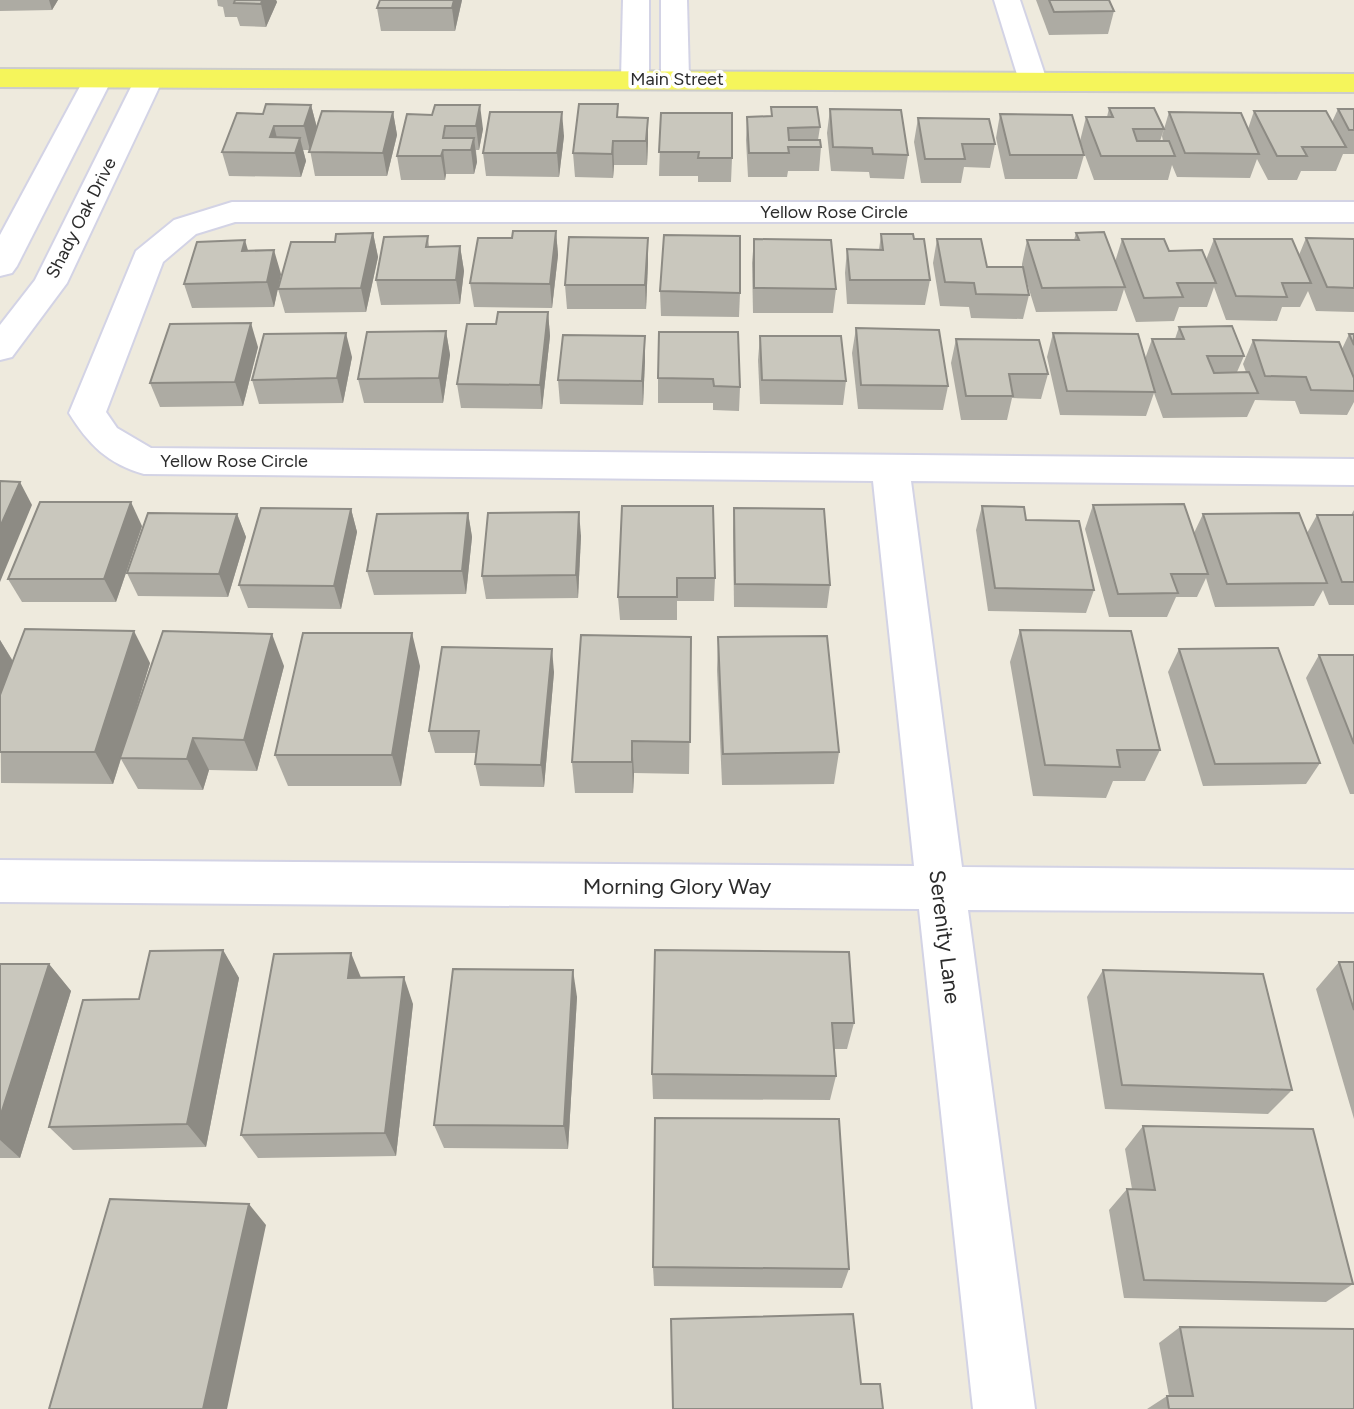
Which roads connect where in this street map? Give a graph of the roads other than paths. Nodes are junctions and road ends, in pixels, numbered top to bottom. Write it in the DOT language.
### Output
graph roads {
  1 [pos="636,0"];
  2 [pos="674,0"];
  3 [pos="1007,0"];
  4 [pos="0,78"];
  5 [pos="635,78"];
  6 [pos="675,78"];
  7 [pos="98,79"];
  8 [pos="149,79"];
  9 [pos="1033,81"];
  10 [pos="1354,83"];
  11 [pos="1354,212"];
  12 [pos="0,266"];
  13 [pos="0,349"];
  14 [pos="890,466"];
  15 [pos="1354,472"];
  16 [pos="0,881"];
  17 [pos="939,888"];
  18 [pos="1354,891"];
  19 [pos="1004,1409"];
  1 -- 5 [label="street"];
  2 -- 6 [label="street"];
  3 -- 9 [label="street"];
  4 -- 7 [label="main road, Main Street"];
  5 -- 6 [label="main road, Main Street"];
  5 -- 8 [label="main road, Main Street"];
  6 -- 9 [label="main road, Main Street"];
  7 -- 8 [label="main road, Main Street"];
  7 -- 12 [label="street"];
  8 -- 13 [label="street, Shady Oak Drive"];
  9 -- 10 [label="main road, Main Street"];
  11 -- 14 [label="street, Yellow Rose Circle"];
  14 -- 15 [label="street, Yellow Rose Circle"];
  14 -- 17 [label="street, Serenity Lane"];
  16 -- 17 [label="street, Morning Glory Way"];
  17 -- 18 [label="street, Morning Glory Way"];
  17 -- 19 [label="street, Serenity Lane"];
}
